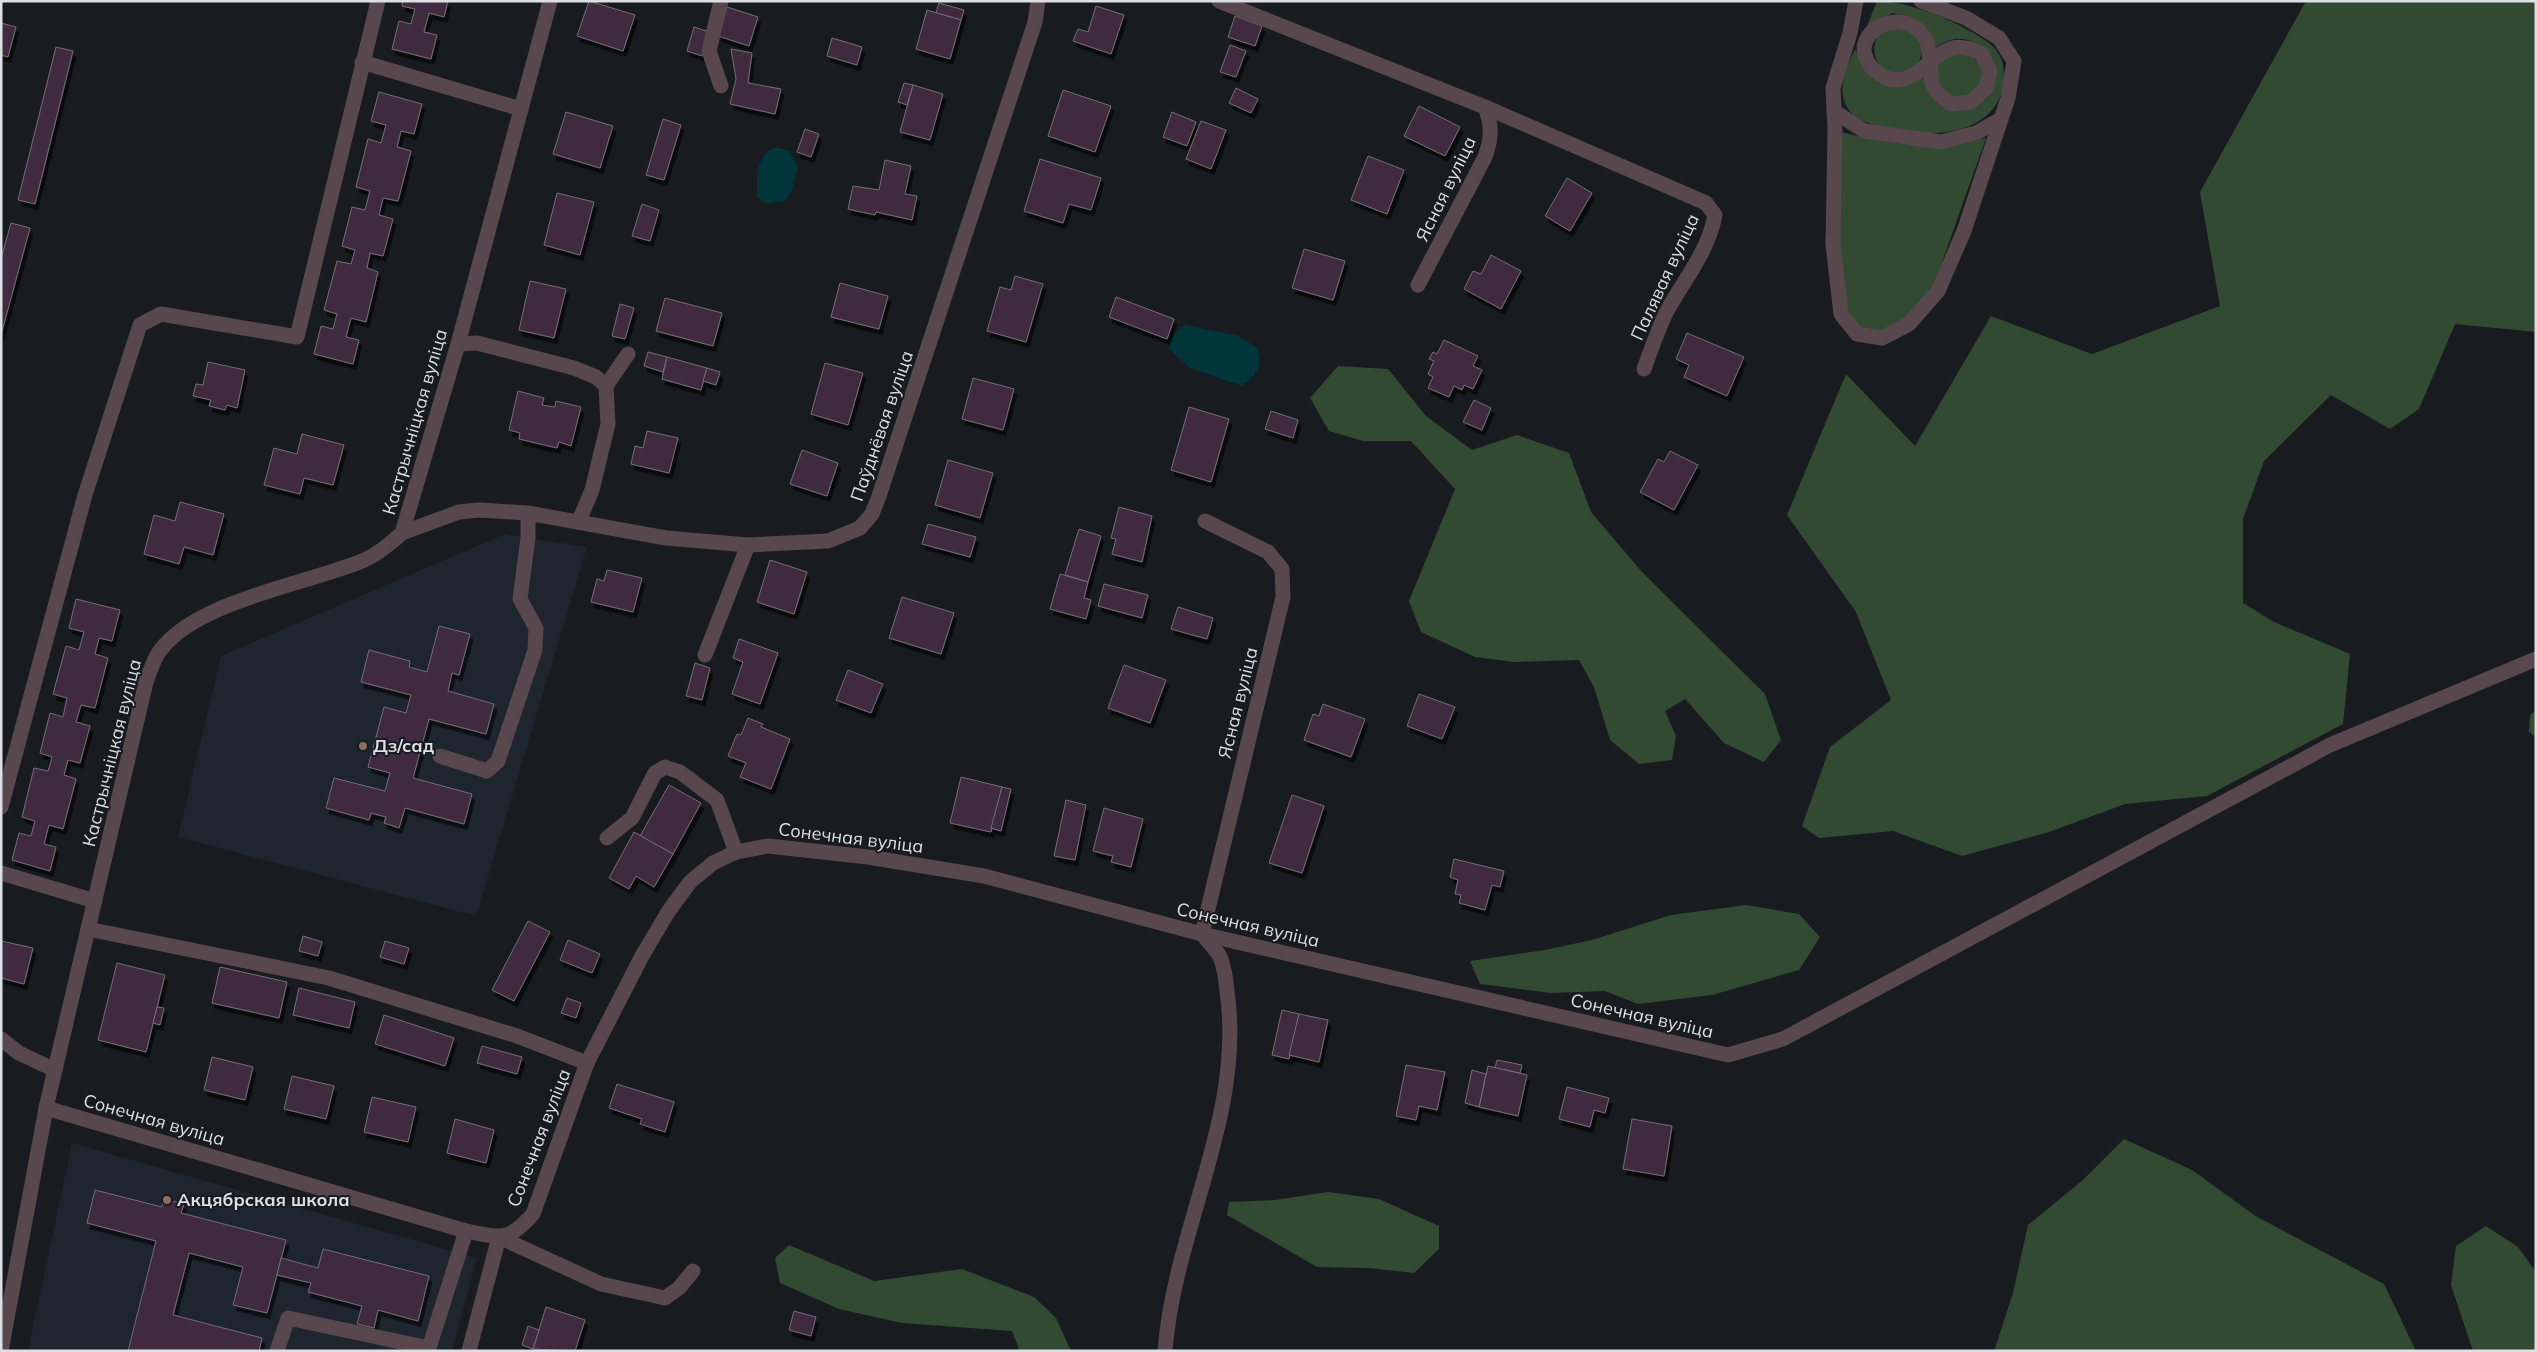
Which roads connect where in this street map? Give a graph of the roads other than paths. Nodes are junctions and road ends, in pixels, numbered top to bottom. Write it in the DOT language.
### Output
graph roads {
  1 [pos="378,1"];
  2 [pos="550,1"];
  3 [pos="721,1"];
  4 [pos="1038,1"];
  5 [pos="1218,1"];
  6 [pos="1856,1"];
  7 [pos="1921,1"];
  8 [pos="1850,32"];
  9 [pos="1866,39"];
  10 [pos="362,62"];
  11 [pos="721,86"];
  12 [pos="1485,107"];
  13 [pos="521,109"];
  14 [pos="1834,111"];
  15 [pos="2001,119"];
  16 [pos="1418,285"];
  17 [pos="458,344"];
  18 [pos="628,354"];
  19 [pos="1644,369"];
  20 [pos="606,386"];
  21 [pos="528,513"];
  22 [pos="1205,520"];
  23 [pos="579,521"];
  24 [pos="402,533"];
  25 [pos="748,545"];
  26 [pos="705,654"];
  27 [pos="2536,659"];
  28 [pos="440,756"];
  29 [pos="1,807"];
  30 [pos="607,838"];
  31 [pos="736,852"];
  32 [pos="1,873"];
  33 [pos="95,901"];
  34 [pos="88,929"];
  35 [pos="1202,934"];
  36 [pos="1,1038"];
  37 [pos="587,1063"];
  38 [pos="54,1070"];
  39 [pos="46,1108"];
  40 [pos="466,1231"];
  41 [pos="499,1237"];
  42 [pos="693,1271"];
  43 [pos="4,1327"];
  44 [pos="1,1351"];
  45 [pos="277,1351"];
  46 [pos="469,1351"];
  47 [pos="1166,1351"];
  1 -- 10 [label="street"];
  2 -- 13 [label="street, Кастрычніцкая вуліца"];
  3 -- 11 [label="street"];
  4 -- 25 [label="street, Паўднёвая вуліца"];
  5 -- 12 [label="street"];
  6 -- 8 [label="street"];
  7 -- 15 [label="street"];
  8 -- 9 [label="street"];
  8 -- 14 [label="street"];
  9 -- 9 [label="street"];
  10 -- 13 [label="street"];
  10 -- 29 [label="street"];
  12 -- 16 [label="street, Ясная вуліца"];
  12 -- 19 [label="street, Палявая вуліца"];
  13 -- 17 [label="street, Кастрычніцкая вуліца"];
  14 -- 15 [label="street"];
  14 -- 15 [label="street"];
  17 -- 20 [label="street"];
  17 -- 24 [label="street, Кастрычніцкая вуліца"];
  18 -- 20 [label="street"];
  20 -- 23 [label="street"];
  21 -- 23 [label="street, Паўднёвая вуліца"];
  21 -- 24 [label="street, Паўднёвая вуліца"];
  21 -- 28 [label="street"];
  22 -- 35 [label="street, Ясная вуліца"];
  23 -- 25 [label="street, Паўднёвая вуліца"];
  24 -- 33 [label="street, Кастрычніцкая вуліца"];
  25 -- 26 [label="street"];
  27 -- 35 [label="street, Сонечная вуліца"];
  30 -- 31 [label="street"];
  31 -- 35 [label="street, Сонечная вуліца"];
  31 -- 37 [label="street, Сонечная вуліца"];
  32 -- 33 [label="street"];
  33 -- 34 [label="street, Кастрычніцкая вуліца"];
  34 -- 37 [label="street"];
  34 -- 38 [label="street, Кастрычніцкая вуліца"];
  35 -- 47 [label="street"];
  36 -- 38 [label="street"];
  37 -- 41 [label="street, Сонечная вуліца"];
  38 -- 39 [label="street, Кастрычніцкая вуліца"];
  39 -- 40 [label="street, Сонечная вуліца"];
  39 -- 43 [label="street, Кастрычніцкая вуліца"];
  40 -- 41 [label="street, Сонечная вуліца"];
  40 -- 45 [label="street"];
  41 -- 42 [label="street"];
  41 -- 46 [label="street"];
  43 -- 44 [label="street, Кастрычніцкая вуліца"];
}
